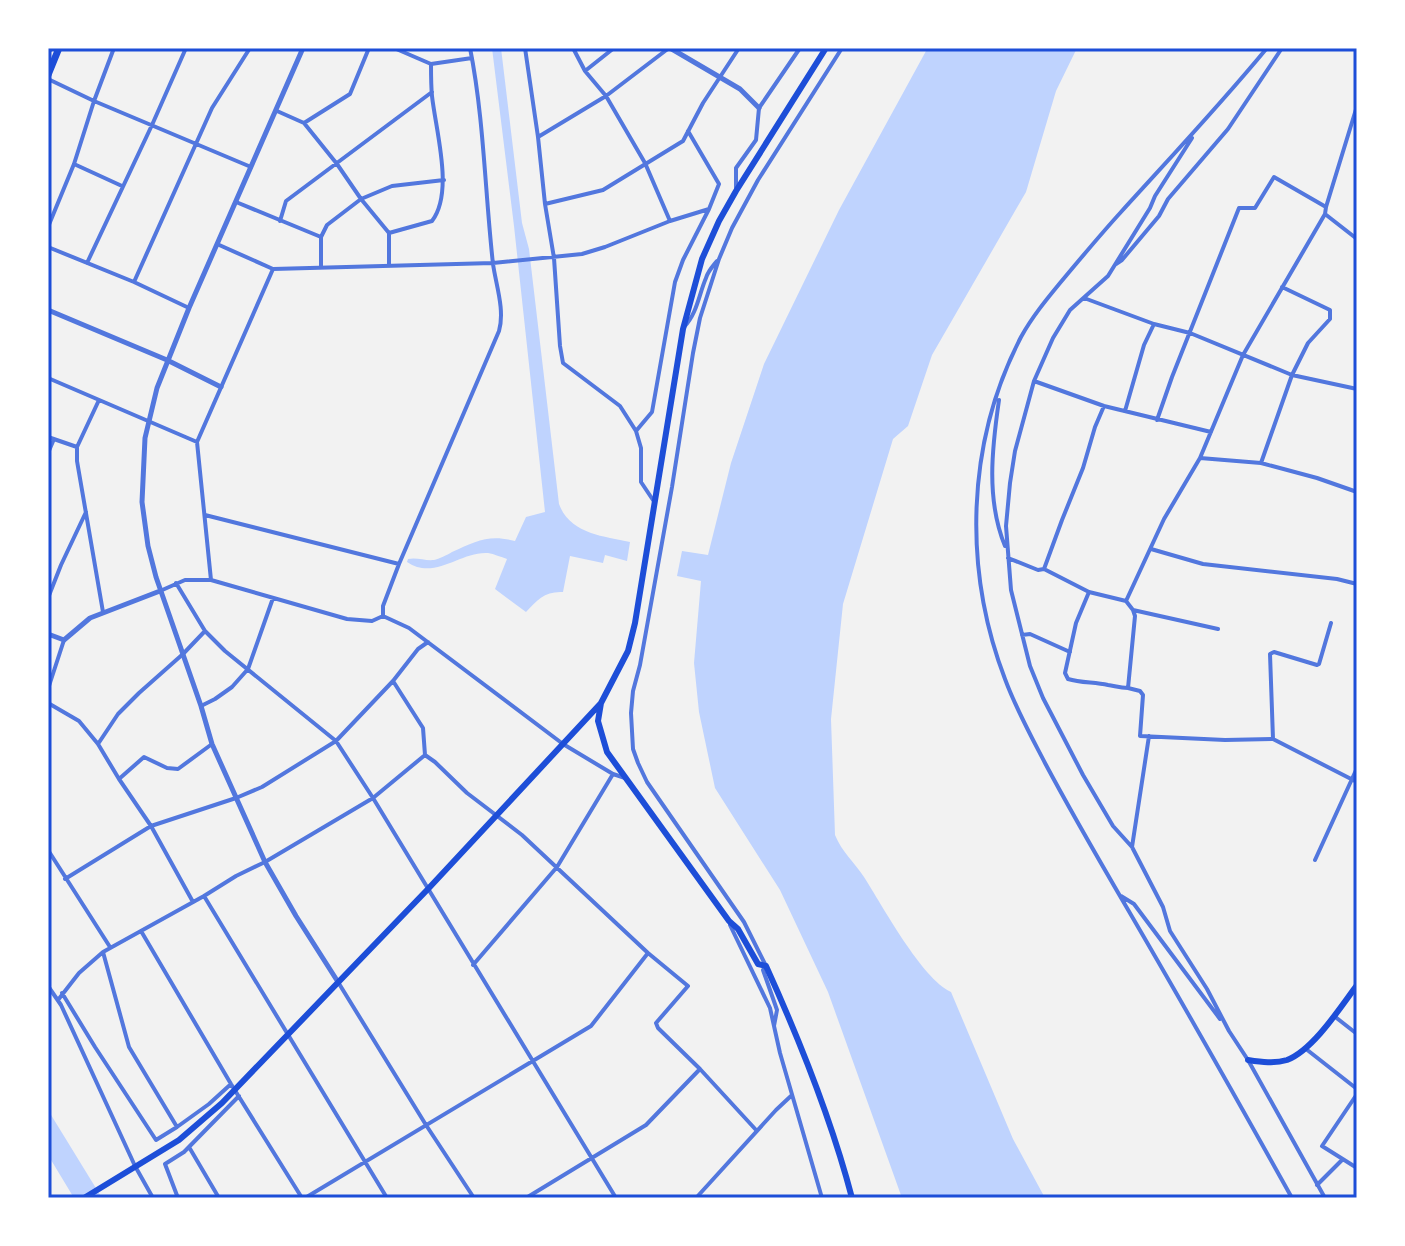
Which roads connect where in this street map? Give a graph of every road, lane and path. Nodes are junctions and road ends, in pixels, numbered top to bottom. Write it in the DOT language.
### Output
graph roads {
  1 [pos="59,48"];
  2 [pos="114,48"];
  3 [pos="186,48"];
  4 [pos="250,48"];
  5 [pos="303,48"];
  6 [pos="369,48"];
  7 [pos="394,48"];
  8 [pos="470,48"];
  9 [pos="525,48"];
  10 [pos="573,48"];
  11 [pos="614,48"];
  12 [pos="669,48"];
  13 [pos="739,48"];
  14 [pos="800,48"];
  15 [pos="826,48"];
  16 [pos="842,48"];
  17 [pos="1267,48"];
  18 [pos="1282,48"];
  19 [pos="472,58"];
  20 [pos="431,64"];
  21 [pos="585,71"];
  22 [pos="720,76"];
  23 [pos="48,77"];
  24 [pos="432,92"];
  25 [pos="606,96"];
  26 [pos="94,101"];
  27 [pos="1357,106"];
  28 [pos="759,108"];
  29 [pos="277,111"];
  30 [pos="304,123"];
  31 [pos="152,125"];
  32 [pos="1198,130"];
  33 [pos="688,131"];
  34 [pos="538,137"];
  35 [pos="196,144"];
  36 [pos="645,163"];
  37 [pos="74,164"];
  38 [pos="337,164"];
  39 [pos="251,167"];
  40 [pos="444,180"];
  41 [pos="122,186"];
  42 [pos="736,191"];
  43 [pos="361,199"];
  44 [pos="236,202"];
  45 [pos="545,204"];
  46 [pos="1326,207"];
  47 [pos="709,209"];
  48 [pos="1325,214"];
  49 [pos="280,221"];
  50 [pos="670,221"];
  51 [pos="48,227"];
  52 [pos="389,233"];
  53 [pos="321,237"];
  54 [pos="1357,239"];
  55 [pos="217,244"];
  56 [pos="48,247"];
  57 [pos="551,258"];
  58 [pos="719,259"];
  59 [pos="87,263"];
  60 [pos="495,263"];
  61 [pos="389,266"];
  62 [pos="1114,266"];
  63 [pos="321,267"];
  64 [pos="273,269"];
  65 [pos="134,282"];
  66 [pos="1282,287"];
  67 [pos="1084,298"];
  68 [pos="189,308"];
  69 [pos="48,310"];
  70 [pos="1154,324"];
  71 [pos="683,329"];
  72 [pos="1190,333"];
  73 [pos="1243,355"];
  74 [pos="167,360"];
  75 [pos="1292,375"];
  76 [pos="48,378"];
  77 [pos="1034,381"];
  78 [pos="221,387"];
  79 [pos="1000,388"];
  80 [pos="1357,389"];
  81 [pos="99,400"];
  82 [pos="1104,406"];
  83 [pos="1125,411"];
  84 [pos="1157,420"];
  85 [pos="149,421"];
  86 [pos="636,431"];
  87 [pos="1211,432"];
  88 [pos="51,438"];
  89 [pos="197,442"];
  90 [pos="77,447"];
  91 [pos="48,453"];
  92 [pos="1200,458"];
  93 [pos="1261,463"];
  94 [pos="1357,492"];
  95 [pos="654,501"];
  96 [pos="86,514"];
  97 [pos="205,515"];
  98 [pos="1150,549"];
  99 [pos="1007,552"];
  100 [pos="1008,558"];
  101 [pos="399,564"];
  102 [pos="1044,569"];
  103 [pos="211,580"];
  104 [pos="176,583"];
  105 [pos="1357,584"];
  106 [pos="160,591"];
  107 [pos="1089,592"];
  108 [pos="48,598"];
  109 [pos="273,598"];
  110 [pos="1126,601"];
  111 [pos="1133,610"];
  112 [pos="103,612"];
  113 [pos="383,616"];
  114 [pos="1331,623"];
  115 [pos="1218,629"];
  116 [pos="205,631"];
  117 [pos="48,634"];
  118 [pos="1022,635"];
  119 [pos="64,640"];
  120 [pos="428,642"];
  121 [pos="1070,652"];
  122 [pos="183,654"];
  123 [pos="248,669"];
  124 [pos="393,681"];
  125 [pos="1128,688"];
  126 [pos="48,689"];
  127 [pos="48,703"];
  128 [pos="601,703"];
  129 [pos="201,706"];
  130 [pos="1149,736"];
  131 [pos="1273,739"];
  132 [pos="336,741"];
  133 [pos="98,744"];
  134 [pos="212,744"];
  135 [pos="563,744"];
  136 [pos="425,755"];
  137 [pos="1357,768"];
  138 [pos="613,774"];
  139 [pos="119,779"];
  140 [pos="627,779"];
  141 [pos="1355,780"];
  142 [pos="236,798"];
  143 [pos="373,798"];
  144 [pos="495,815"];
  145 [pos="151,826"];
  146 [pos="1132,847"];
  147 [pos="48,850"];
  148 [pos="1315,860"];
  149 [pos="53,861"];
  150 [pos="265,862"];
  151 [pos="48,865"];
  152 [pos="557,867"];
  153 [pos="65,879"];
  154 [pos="428,889"];
  155 [pos="1119,894"];
  156 [pos="204,896"];
  157 [pos="193,902"];
  158 [pos="729,921"];
  159 [pos="141,931"];
  160 [pos="110,947"];
  161 [pos="103,952"];
  162 [pos="648,953"];
  163 [pos="473,965"];
  164 [pos="766,966"];
  165 [pos="338,982"];
  166 [pos="1357,985"];
  167 [pos="48,986"];
  168 [pos="62,993"];
  169 [pos="58,1000"];
  170 [pos="1333,1016"];
  171 [pos="774,1026"];
  172 [pos="1229,1031"];
  173 [pos="1357,1034"];
  174 [pos="287,1035"];
  175 [pos="1306,1049"];
  176 [pos="1248,1060"];
  177 [pos="532,1061"];
  178 [pos="700,1069"];
  179 [pos="235,1090"];
  180 [pos="1357,1091"];
  181 [pos="792,1095"];
  182 [pos="1354,1104"];
  183 [pos="426,1125"];
  184 [pos="177,1127"];
  185 [pos="757,1131"];
  186 [pos="189,1147"];
  187 [pos="592,1158"];
  188 [pos="1343,1159"];
  189 [pos="365,1162"];
  190 [pos="135,1166"];
  191 [pos="1357,1168"];
  192 [pos="1317,1185"];
  193 [pos="84,1198"];
  194 [pos="153,1198"];
  195 [pos="178,1198"];
  196 [pos="219,1198"];
  197 [pos="304,1198"];
  198 [pos="387,1198"];
  199 [pos="474,1198"];
  200 [pos="526,1198"];
  201 [pos="616,1198"];
  202 [pos="696,1198"];
  203 [pos="822,1198"];
  204 [pos="852,1198"];
  205 [pos="1292,1198"];
  206 [pos="1325,1198"];
  1 -- 23 [label="main road"];
  2 -- 26 [label="street"];
  3 -- 31 [label="street"];
  4 -- 35 [label="street"];
  5 -- 29 [label="street"];
  6 -- 30 [label="street"];
  7 -- 20 [label="street"];
  8 -- 19 [label="street"];
  9 -- 34 [label="street"];
  10 -- 21 [label="street"];
  11 -- 21 [label="street"];
  12 -- 22 [label="street"];
  12 -- 25 [label="street"];
  13 -- 22 [label="street"];
  14 -- 28 [label="street"];
  15 -- 42 [label="main road"];
  16 -- 58 [label="street"];
  17 -- 32 [label="street"];
  18 -- 62 [label="street"];
  19 -- 20 [label="street"];
  19 -- 60 [label="street"];
  20 -- 24 [label="street"];
  21 -- 25 [label="street"];
  22 -- 28 [label="street"];
  22 -- 33 [label="street"];
  23 -- 26 [label="street"];
  24 -- 38 [label="street"];
  24 -- 40 [label="street"];
  25 -- 34 [label="street"];
  25 -- 36 [label="street"];
  26 -- 31 [label="street"];
  26 -- 37 [label="street"];
  27 -- 46 [label="street"];
  28 -- 42 [label="street"];
  29 -- 30 [label="street"];
  29 -- 39 [label="street"];
  30 -- 38 [label="street"];
  31 -- 35 [label="street"];
  31 -- 41 [label="street"];
  32 -- 62 [label="street"];
  32 -- 79 [label="street"];
  33 -- 36 [label="street"];
  33 -- 47 [label="street"];
  34 -- 45 [label="street"];
  35 -- 39 [label="street"];
  35 -- 65 [label="street"];
  36 -- 45 [label="street"];
  36 -- 50 [label="street"];
  37 -- 41 [label="street"];
  37 -- 51 [label="street"];
  38 -- 43 [label="street"];
  38 -- 49 [label="street"];
  39 -- 44 [label="street"];
  40 -- 43 [label="street"];
  40 -- 52 [label="street"];
  41 -- 59 [label="street"];
  42 -- 71 [label="main road"];
  43 -- 52 [label="street"];
  43 -- 53 [label="street"];
  44 -- 49 [label="street"];
  44 -- 55 [label="street"];
  45 -- 57 [label="street"];
  46 -- 48 [label="street"];
  46 -- 72 [label="street"];
  47 -- 50 [label="street"];
  47 -- 86 [label="street"];
  48 -- 54 [label="street"];
  48 -- 66 [label="street"];
  49 -- 53 [label="street"];
  50 -- 57 [label="street"];
  52 -- 61 [label="street"];
  53 -- 63 [label="street"];
  55 -- 64 [label="street"];
  55 -- 68 [label="street"];
  56 -- 59 [label="street"];
  57 -- 60 [label="street"];
  57 -- 86 [label="street"];
  58 -- 71 [label="street"];
  58 -- 164 [label="street"];
  59 -- 65 [label="street"];
  60 -- 61 [label="street"];
  60 -- 101 [label="street"];
  61 -- 63 [label="street"];
  62 -- 67 [label="street"];
  63 -- 64 [label="street"];
  64 -- 78 [label="street"];
  65 -- 68 [label="street"];
  66 -- 73 [label="street"];
  66 -- 75 [label="street"];
  67 -- 70 [label="street"];
  67 -- 77 [label="street"];
  68 -- 74 [label="street"];
  69 -- 74 [label="street"];
  70 -- 72 [label="street"];
  70 -- 83 [label="street"];
  71 -- 95 [label="main road"];
  72 -- 73 [label="street"];
  72 -- 84 [label="street"];
  73 -- 75 [label="street"];
  73 -- 87 [label="street"];
  74 -- 78 [label="street"];
  74 -- 85 [label="street"];
  75 -- 80 [label="street"];
  75 -- 93 [label="street"];
  76 -- 81 [label="street"];
  77 -- 82 [label="street"];
  77 -- 99 [label="street"];
  78 -- 89 [label="street"];
  79 -- 99 [label="street"];
  79 -- 155 [label="street"];
  81 -- 85 [label="street"];
  81 -- 90 [label="street"];
  82 -- 83 [label="street"];
  82 -- 102 [label="street"];
  83 -- 84 [label="street"];
  84 -- 87 [label="street"];
  85 -- 89 [label="street"];
  85 -- 106 [label="street"];
  86 -- 95 [label="street"];
  87 -- 92 [label="street"];
  88 -- 90 [label="street"];
  88 -- 91 [label="street"];
  89 -- 97 [label="street"];
  90 -- 96 [label="street"];
  92 -- 93 [label="street"];
  92 -- 98 [label="street"];
  93 -- 94 [label="street"];
  95 -- 128 [label="main road"];
  96 -- 108 [label="street"];
  96 -- 112 [label="street"];
  97 -- 101 [label="street"];
  97 -- 103 [label="street"];
  98 -- 105 [label="street"];
  98 -- 110 [label="street"];
  99 -- 100 [label="street"];
  100 -- 102 [label="street"];
  100 -- 118 [label="street"];
  101 -- 113 [label="street"];
  102 -- 107 [label="street"];
  103 -- 104 [label="street"];
  103 -- 109 [label="street"];
  104 -- 106 [label="street"];
  104 -- 116 [label="street"];
  106 -- 112 [label="street"];
  106 -- 122 [label="street"];
  107 -- 110 [label="street"];
  107 -- 121 [label="street"];
  109 -- 113 [label="street"];
  109 -- 123 [label="street"];
  110 -- 111 [label="street"];
  111 -- 115 [label="street"];
  111 -- 125 [label="street"];
  112 -- 119 [label="street"];
  113 -- 120 [label="street"];
  114 -- 131 [label="street"];
  116 -- 122 [label="street"];
  116 -- 123 [label="street"];
  117 -- 119 [label="street"];
  118 -- 121 [label="street"];
  118 -- 146 [label="street"];
  119 -- 126 [label="street"];
  120 -- 124 [label="street"];
  120 -- 135 [label="street"];
  121 -- 125 [label="street"];
  122 -- 129 [label="street"];
  122 -- 133 [label="street"];
  123 -- 129 [label="street"];
  123 -- 132 [label="street"];
  124 -- 132 [label="street"];
  124 -- 136 [label="street"];
  125 -- 130 [label="street"];
  127 -- 133 [label="street"];
  128 -- 135 [label="main road"];
  128 -- 140 [label="main road"];
  129 -- 134 [label="street"];
  130 -- 131 [label="street"];
  130 -- 146 [label="street"];
  131 -- 141 [label="street"];
  132 -- 142 [label="street"];
  132 -- 143 [label="street"];
  133 -- 139 [label="street"];
  134 -- 139 [label="street"];
  134 -- 142 [label="street"];
  135 -- 138 [label="street"];
  135 -- 144 [label="main road"];
  136 -- 143 [label="street"];
  136 -- 144 [label="street"];
  137 -- 141 [label="street"];
  138 -- 140 [label="street"];
  138 -- 152 [label="street"];
  139 -- 145 [label="street"];
  140 -- 158 [label="main road"];
  141 -- 148 [label="street"];
  142 -- 145 [label="street"];
  142 -- 150 [label="street"];
  143 -- 150 [label="street"];
  143 -- 154 [label="street"];
  144 -- 152 [label="street"];
  144 -- 154 [label="main road"];
  145 -- 153 [label="street"];
  145 -- 157 [label="street"];
  146 -- 172 [label="street"];
  147 -- 149 [label="street"];
  149 -- 151 [label="street"];
  149 -- 153 [label="street"];
  150 -- 156 [label="street"];
  150 -- 165 [label="street"];
  152 -- 162 [label="street"];
  152 -- 163 [label="street"];
  153 -- 160 [label="street"];
  154 -- 163 [label="street"];
  154 -- 165 [label="main road"];
  155 -- 172 [label="street"];
  155 -- 205 [label="street"];
  156 -- 157 [label="street"];
  156 -- 174 [label="street"];
  157 -- 159 [label="street"];
  158 -- 164 [label="main road"];
  158 -- 171 [label="street"];
  159 -- 160 [label="street"];
  159 -- 179 [label="street"];
  160 -- 161 [label="street"];
  161 -- 168 [label="street"];
  161 -- 184 [label="street"];
  162 -- 177 [label="street"];
  162 -- 178 [label="street"];
  163 -- 177 [label="street"];
  164 -- 171 [label="street"];
  164 -- 204 [label="main road"];
  165 -- 174 [label="main road"];
  165 -- 183 [label="street"];
  166 -- 170 [label="main road"];
  167 -- 169 [label="street"];
  168 -- 169 [label="street"];
  168 -- 184 [label="street"];
  169 -- 190 [label="street"];
  170 -- 173 [label="street"];
  170 -- 175 [label="main road"];
  171 -- 181 [label="street"];
  172 -- 176 [label="street"];
  174 -- 179 [label="main road"];
  174 -- 189 [label="street"];
  175 -- 176 [label="main road"];
  175 -- 180 [label="street"];
  176 -- 192 [label="street"];
  177 -- 183 [label="street"];
  177 -- 187 [label="street"];
  178 -- 185 [label="street"];
  178 -- 187 [label="street"];
  179 -- 184 [label="street"];
  179 -- 186 [label="street"];
  179 -- 190 [label="main road"];
  179 -- 197 [label="street"];
  180 -- 182 [label="street"];
  181 -- 185 [label="street"];
  181 -- 203 [label="street"];
  182 -- 188 [label="street"];
  183 -- 189 [label="street"];
  183 -- 199 [label="street"];
  185 -- 202 [label="street"];
  186 -- 195 [label="street"];
  186 -- 196 [label="street"];
  187 -- 200 [label="street"];
  187 -- 201 [label="street"];
  188 -- 191 [label="street"];
  188 -- 192 [label="street"];
  189 -- 197 [label="street"];
  189 -- 198 [label="street"];
  190 -- 193 [label="main road"];
  190 -- 194 [label="street"];
  192 -- 206 [label="street"];
}
